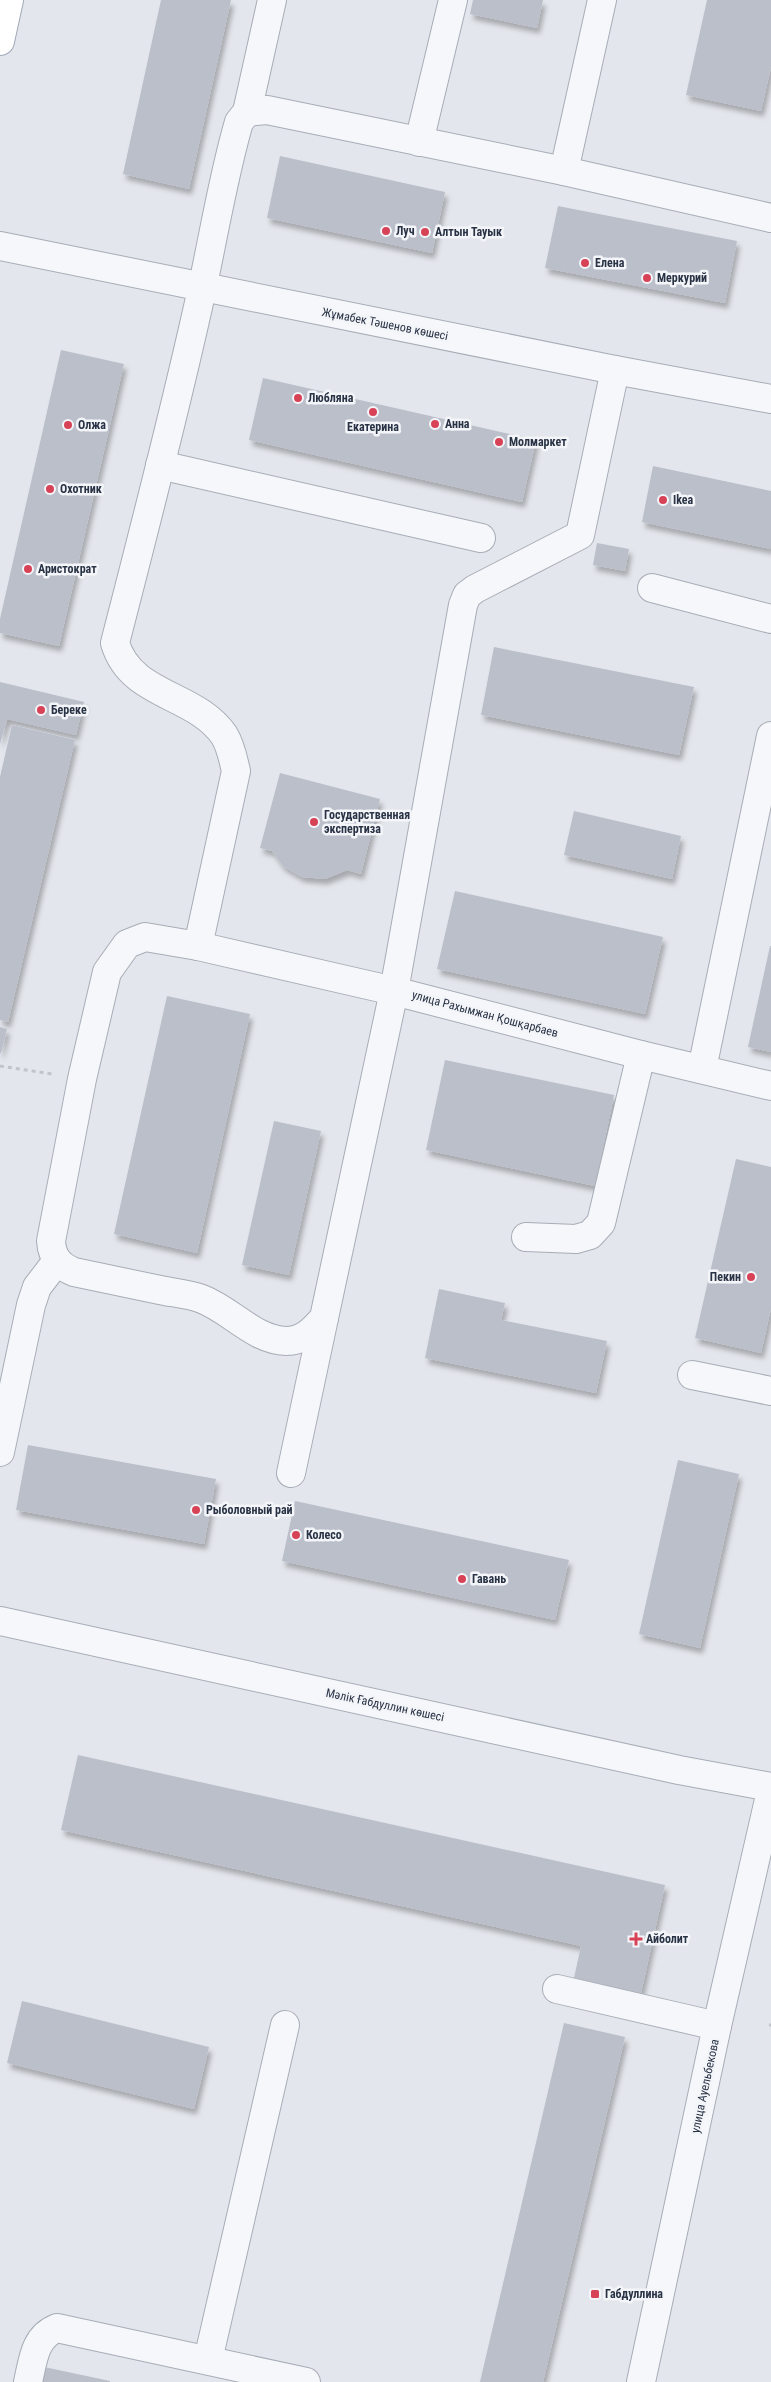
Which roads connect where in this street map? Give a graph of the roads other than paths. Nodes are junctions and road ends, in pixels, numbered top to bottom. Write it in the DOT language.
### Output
graph roads {
  1 [pos="9,0"];
  2 [pos="272,0"];
  3 [pos="453,0"];
  4 [pos="602,0"];
  5 [pos="0,41"];
  6 [pos="247,112"];
  7 [pos="419,142"];
  8 [pos="564,171"];
  9 [pos="771,218"];
  10 [pos="0,246"];
  11 [pos="203,288"];
  12 [pos="615,370"];
  13 [pos="771,399"];
  14 [pos="160,465"];
  15 [pos="481,538"];
  16 [pos="652,588"];
  17 [pos="771,619"];
  18 [pos="771,736"];
  19 [pos="198,946"];
  20 [pos="394,991"];
  21 [pos="641,1055"];
  22 [pos="702,1069"];
  23 [pos="771,1086"];
  24 [pos="526,1237"];
  25 [pos="57,1261"];
  26 [pos="324,1318"];
  27 [pos="692,1375"];
  28 [pos="771,1391"];
  29 [pos="0,1452"];
  30 [pos="291,1473"];
  31 [pos="0,1621"];
  32 [pos="771,1789"];
  33 [pos="557,1990"];
  34 [pos="285,2025"];
  35 [pos="718,2026"];
  36 [pos="208,2360"];
  37 [pos="28,2382"];
  38 [pos="306,2382"];
  39 [pos="641,2382"];
  1 -- 5 [label="main road"];
  2 -- 6 [label="street"];
  3 -- 7 [label="street"];
  4 -- 8 [label="street"];
  6 -- 7 [label="street"];
  6 -- 11 [label="street"];
  7 -- 8 [label="street"];
  8 -- 9 [label="street"];
  10 -- 11 [label="street, Жұмабек Тәшенов көшесі"];
  11 -- 12 [label="street, Жұмабек Тәшенов көшесі"];
  11 -- 14 [label="street"];
  12 -- 13 [label="street, Жұмабек Тәшенов көшесі"];
  12 -- 20 [label="street"];
  14 -- 15 [label="street"];
  14 -- 19 [label="street"];
  16 -- 17 [label="street"];
  18 -- 22 [label="street"];
  19 -- 20 [label="street, улица Рахымжан Қошқарбаев"];
  19 -- 25 [label="street, улица Рахымжан Қошқарбаев"];
  20 -- 21 [label="street, улица Рахымжан Қошқарбаев"];
  20 -- 26 [label="street"];
  21 -- 22 [label="street, улица Рахымжан Қошқарбаев"];
  21 -- 24 [label="street"];
  22 -- 23 [label="street, улица Рахымжан Қошқарбаев"];
  25 -- 26 [label="street"];
  25 -- 29 [label="street"];
  26 -- 30 [label="street"];
  27 -- 28 [label="street"];
  31 -- 32 [label="street, Мәлік Ғабдуллин көшесі"];
  32 -- 35 [label="street, улица Ауельбекова"];
  33 -- 35 [label="street"];
  34 -- 36 [label="street"];
  35 -- 39 [label="street, улица Ауельбекова"];
  36 -- 37 [label="street"];
  36 -- 38 [label="street"];
}
